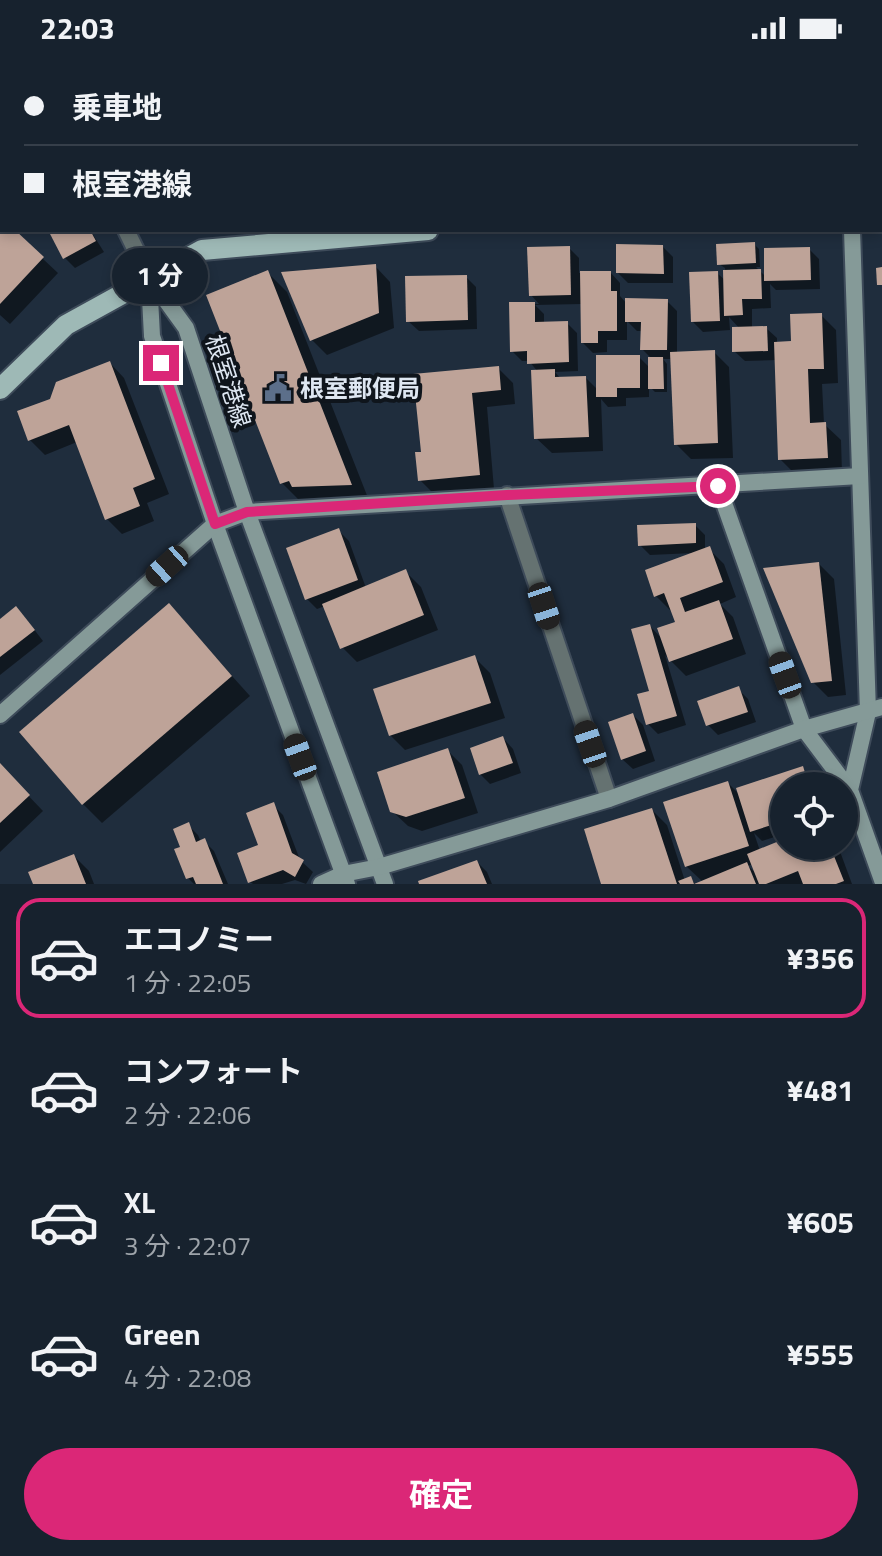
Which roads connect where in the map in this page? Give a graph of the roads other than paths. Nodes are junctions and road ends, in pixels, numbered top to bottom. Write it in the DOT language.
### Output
graph roads {
  1 [pos="127,232"];
  2 [pos="405,232"];
  3 [pos="852,232"];
  4 [pos="149,277"];
  5 [pos="0,389"];
  6 [pos="860,476"];
  7 [pos="718,486"];
  8 [pos="507,495"];
  9 [pos="247,512"];
  10 [pos="215,524"];
  11 [pos="875,710"];
  12 [pos="0,715"];
  13 [pos="804,729"];
  14 [pos="836,772"];
  15 [pos="856,772"];
  16 [pos="609,799"];
  17 [pos="858,812"];
  18 [pos="379,867"];
  19 [pos="345,879"];
  20 [pos="882,880"];
  21 [pos="321,884"];
  22 [pos="385,884"];
  1 -- 4 [label="street"];
  2 -- 4 [label="main road"];
  3 -- 6 [label="street"];
  4 -- 5 [label="main road"];
  4 -- 9 [label="street, 根室港線"];
  4 -- 10 [label="street"];
  6 -- 7 [label="street"];
  6 -- 11 [label="street"];
  7 -- 8 [label="street"];
  7 -- 13 [label="street"];
  8 -- 9 [label="street"];
  8 -- 16 [label="street"];
  9 -- 10 [label="street"];
  9 -- 18 [label="street, 根室港線"];
  10 -- 12 [label="street"];
  10 -- 19 [label="street"];
  11 -- 13 [label="street"];
  11 -- 15 [label="street"];
  13 -- 14 [label="street"];
  13 -- 16 [label="street"];
  16 -- 18 [label="street"];
  17 -- 20 [label="street"];
  18 -- 19 [label="street"];
  18 -- 22 [label="street, 根室港線"];
  19 -- 21 [label="street"];
}
